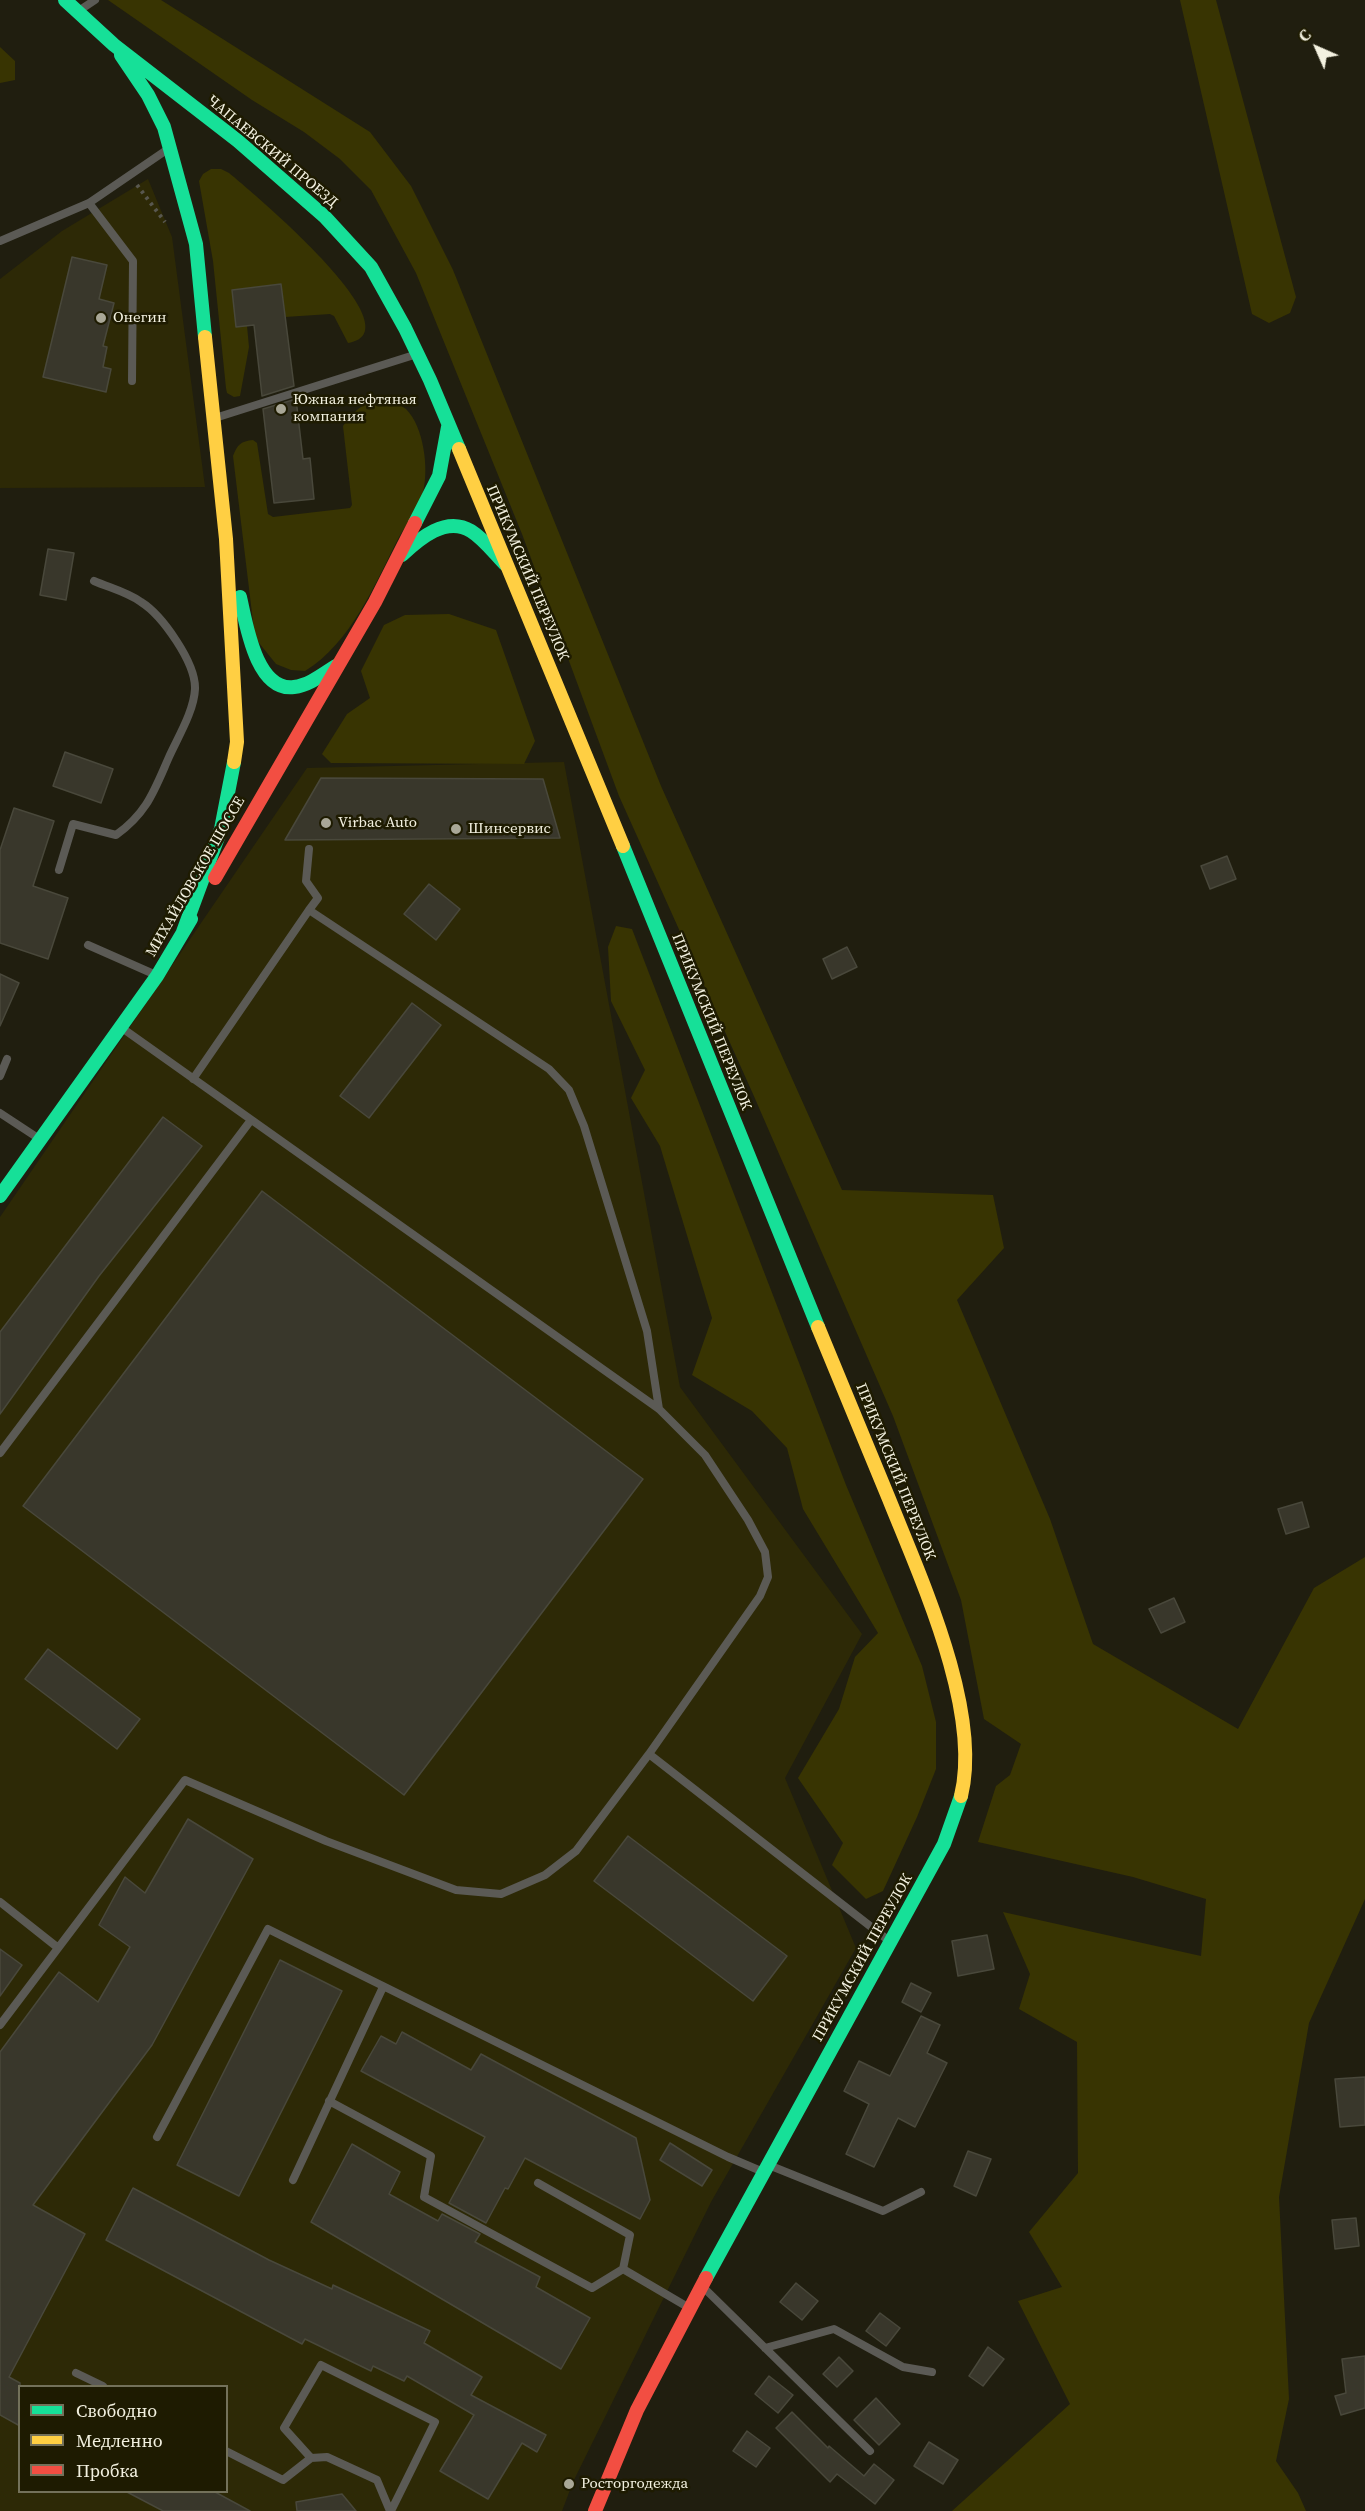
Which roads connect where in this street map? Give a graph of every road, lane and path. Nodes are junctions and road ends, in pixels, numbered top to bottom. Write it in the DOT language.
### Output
graph roads {
  1 [pos="65,0"];
  2 [pos="95,0"];
  3 [pos="78,12"];
  4 [pos="114,45"];
  5 [pos="170,147"];
  6 [pos="90,203"];
  7 [pos="1,241"];
  8 [pos="417,354"];
  9 [pos="132,381"];
  10 [pos="214,419"];
  11 [pos="447,427"];
  12 [pos="226,540"];
  13 [pos="396,560"];
  14 [pos="505,564"];
  15 [pos="94,582"];
  16 [pos="339,663"];
  17 [pos="309,849"];
  18 [pos="59,870"];
  19 [pos="309,910"];
  20 [pos="183,932"];
  21 [pos="88,945"];
  22 [pos="157,976"];
  23 [pos="121,1028"];
  24 [pos="7,1059"];
  25 [pos="0,1076"];
  26 [pos="193,1079"];
  27 [pos="0,1113"];
  28 [pos="251,1120"];
  29 [pos="41,1140"];
  30 [pos="0,1196"];
  31 [pos="659,1409"];
  32 [pos="0,1453"];
  33 [pos="649,1754"];
  34 [pos="0,1902"];
  35 [pos="891,1942"];
  36 [pos="57,1947"];
  37 [pos="383,1987"];
  38 [pos="0,2025"];
  39 [pos="329,2101"];
  40 [pos="157,2137"];
  41 [pos="766,2168"];
  42 [pos="293,2180"];
  43 [pos="538,2184"];
  44 [pos="921,2192"];
  45 [pos="623,2269"];
  46 [pos="701,2285"];
  47 [pos="689,2308"];
  48 [pos="765,2348"];
  49 [pos="932,2372"];
  50 [pos="76,2373"];
  51 [pos="101,2385"];
  52 [pos="870,2451"];
  53 [pos="228,2452"];
  54 [pos="311,2458"];
  55 [pos="391,2511"];
  56 [pos="595,2511"];
  1 -- 3 [label="main road, ЧАПАЕВСКИЙ ПРОЕЗД"];
  2 -- 3 [label="lane"];
  3 -- 4 [label="main road, ЧАПАЕВСКИЙ ПРОЕЗД"];
  4 -- 5 [label="main road"];
  4 -- 8 [label="main road, ЧАПАЕВСКИЙ ПРОЕЗД"];
  5 -- 6 [label="lane"];
  5 -- 10 [label="main road"];
  6 -- 7 [label="lane"];
  6 -- 9 [label="lane"];
  8 -- 10 [label="lane"];
  8 -- 11 [label="main road, ЧАПАЕВСКИЙ ПРОЕЗД"];
  10 -- 12 [label="main road"];
  11 -- 13 [label="main road, МИХАЙЛОВСКОЕ ШОССЕ"];
  11 -- 14 [label="main road, ПРИКУМСКИЙ ПЕРЕУЛОК"];
  12 -- 16 [label="main road"];
  12 -- 20 [label="main road"];
  13 -- 14 [label="main road"];
  13 -- 16 [label="main road, МИХАЙЛОВСКОЕ ШОССЕ"];
  14 -- 35 [label="main road, ПРИКУМСКИЙ ПЕРЕУЛОК"];
  15 -- 18 [label="lane"];
  16 -- 20 [label="main road, МИХАЙЛОВСКОЕ ШОССЕ"];
  17 -- 19 [label="lane"];
  19 -- 26 [label="lane"];
  19 -- 31 [label="lane"];
  20 -- 22 [label="main road, МИХАЙЛОВСКОЕ ШОССЕ"];
  21 -- 22 [label="lane"];
  22 -- 23 [label="main road, МИХАЙЛОВСКОЕ ШОССЕ"];
  23 -- 26 [label="lane"];
  23 -- 29 [label="main road, МИХАЙЛОВСКОЕ ШОССЕ"];
  24 -- 25 [label="lane"];
  26 -- 28 [label="lane"];
  27 -- 29 [label="lane"];
  28 -- 31 [label="lane"];
  28 -- 32 [label="lane"];
  29 -- 30 [label="main road, МИХАЙЛОВСКОЕ ШОССЕ"];
  31 -- 33 [label="lane"];
  33 -- 35 [label="lane"];
  33 -- 36 [label="lane"];
  34 -- 36 [label="lane"];
  35 -- 41 [label="main road, ПРИКУМСКИЙ ПЕРЕУЛОК"];
  36 -- 38 [label="lane"];
  37 -- 39 [label="lane"];
  37 -- 40 [label="lane"];
  37 -- 41 [label="lane"];
  39 -- 42 [label="lane"];
  39 -- 45 [label="lane"];
  41 -- 44 [label="lane"];
  41 -- 46 [label="main road, ПРИКУМСКИЙ ПЕРЕУЛОК"];
  43 -- 45 [label="lane"];
  45 -- 47 [label="lane"];
  46 -- 47 [label="main road, ПРИКУМСКИЙ ПЕРЕУЛОК"];
  46 -- 48 [label="lane"];
  47 -- 56 [label="main road, ПРИКУМСКИЙ ПЕРЕУЛОК"];
  48 -- 49 [label="lane"];
  48 -- 52 [label="lane"];
  50 -- 51 [label="lane"];
  53 -- 54 [label="lane"];
  54 -- 55 [label="lane"];
  54 -- 55 [label="lane"];
}
